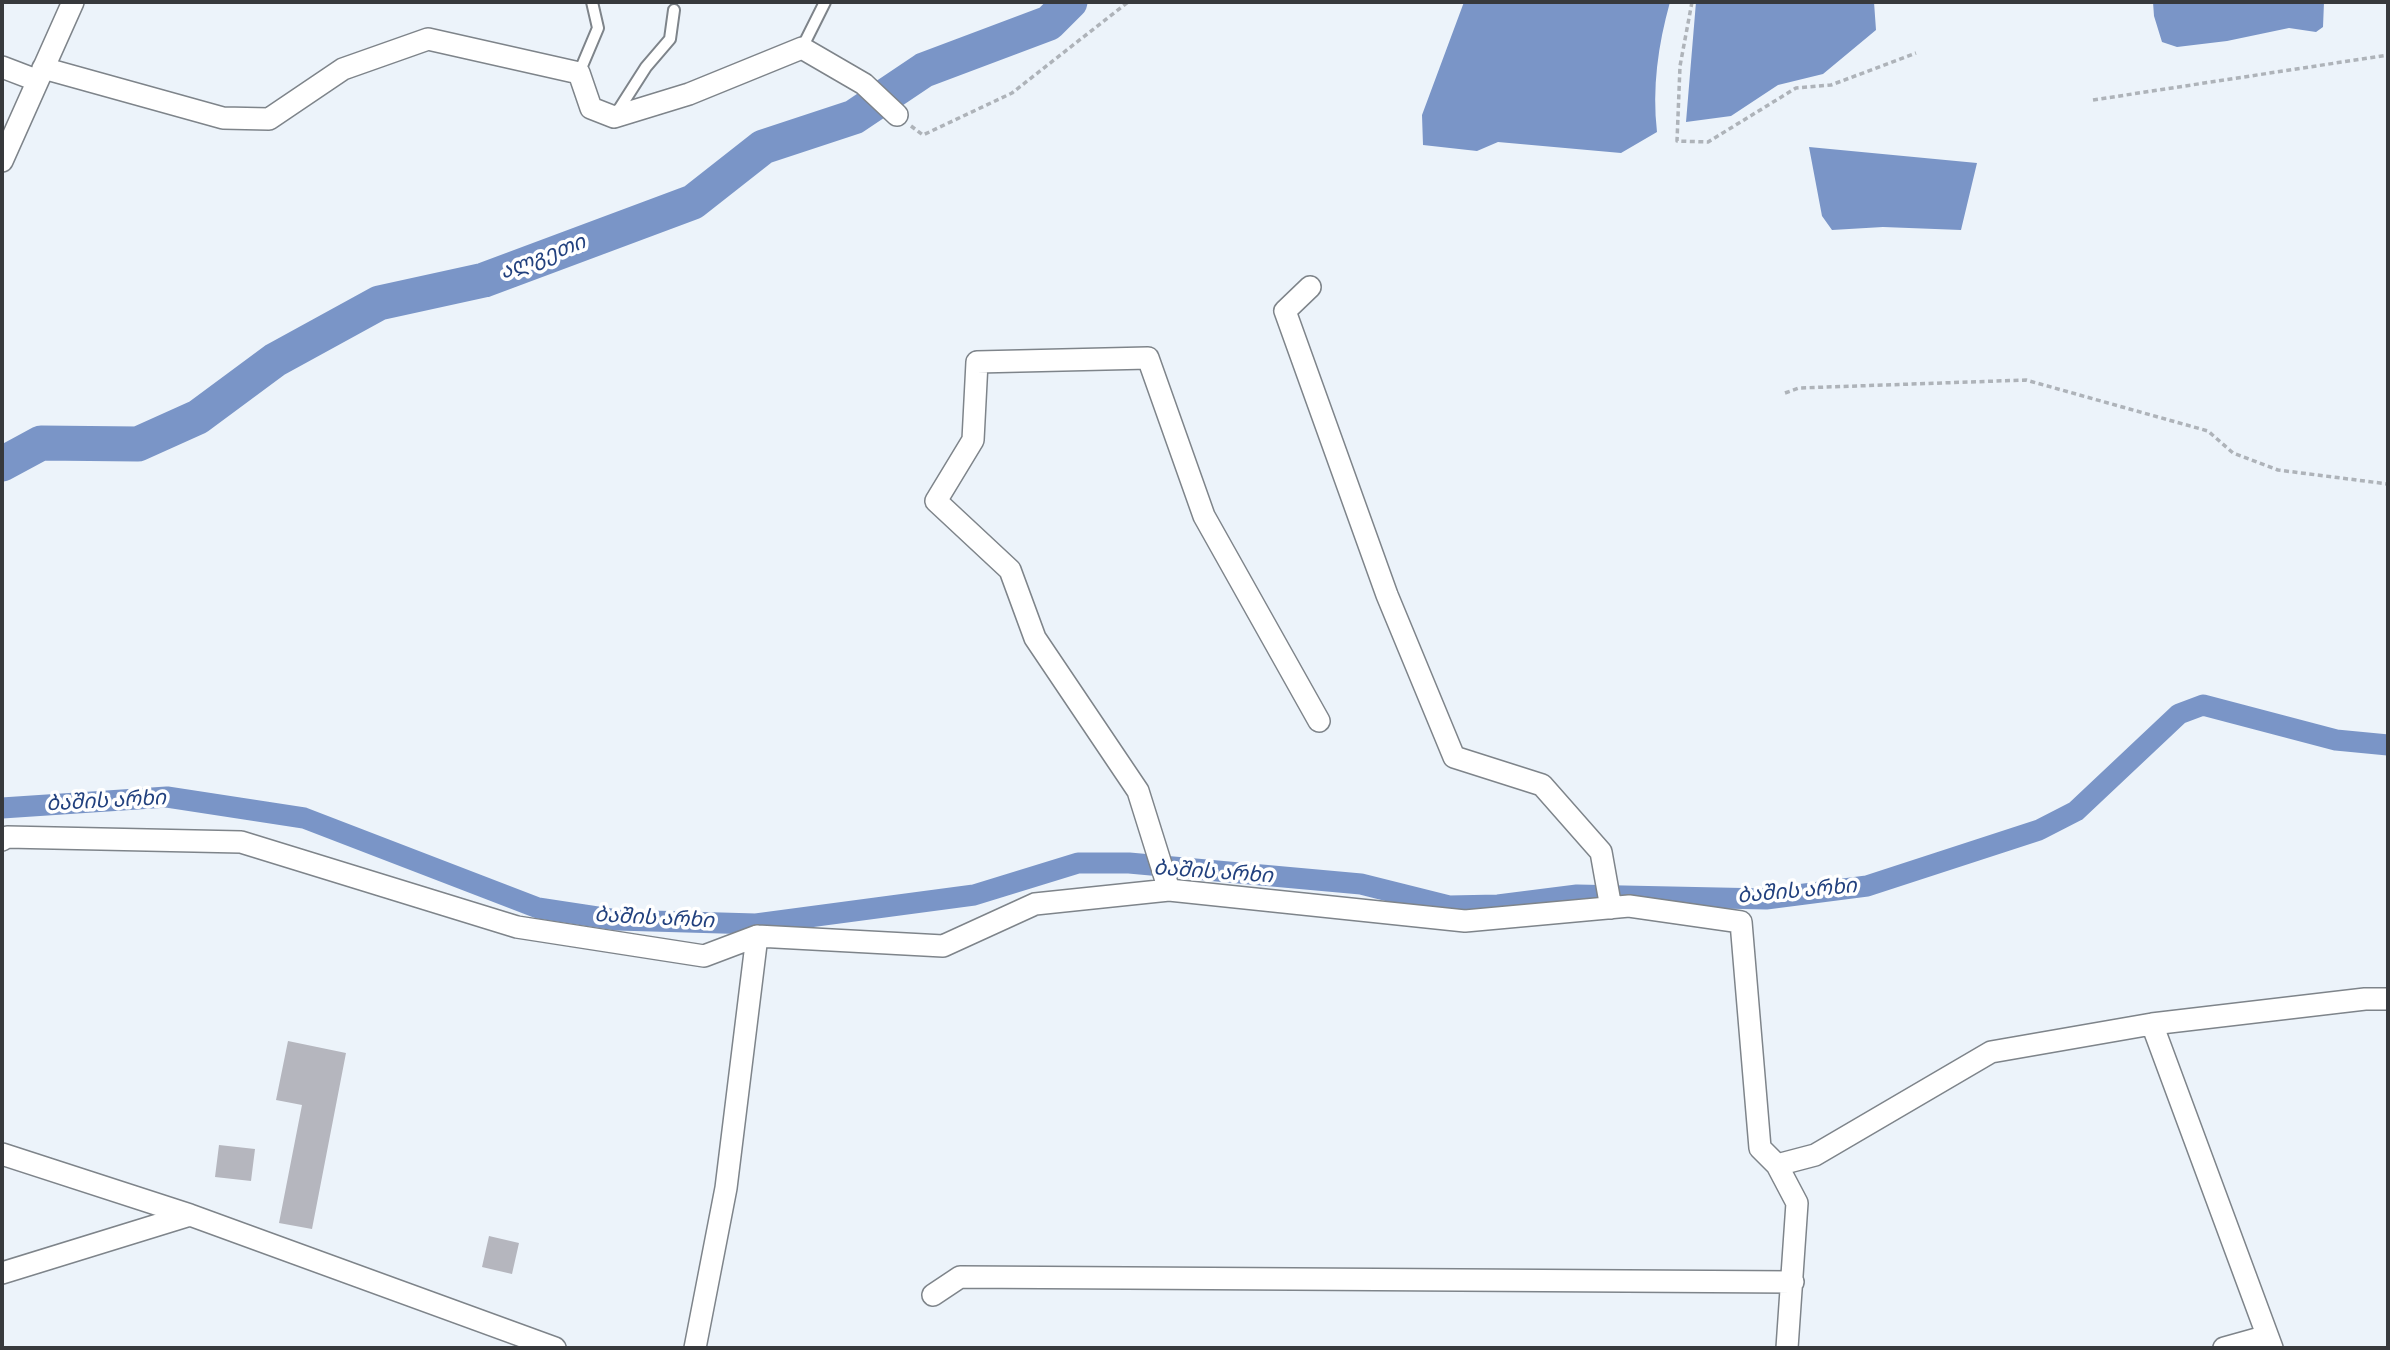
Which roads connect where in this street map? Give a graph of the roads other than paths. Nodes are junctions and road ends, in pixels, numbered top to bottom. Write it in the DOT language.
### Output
graph roads {
  1 [pos="73,2"];
  2 [pos="592,2"];
  3 [pos="825,2"];
  4 [pos="674,10"];
  5 [pos="802,48"];
  6 [pos="2,67"];
  7 [pos="579,73"];
  8 [pos="39,74"];
  9 [pos="897,115"];
  10 [pos="614,117"];
  11 [pos="2,161"];
  12 [pos="1310,287"];
  13 [pos="1319,721"];
  14 [pos="2,841"];
  15 [pos="1169,890"];
  16 [pos="1611,908"];
  17 [pos="757,936"];
  18 [pos="2388,999"];
  19 [pos="2151,1024"];
  20 [pos="2,1154"];
  21 [pos="1777,1165"];
  22 [pos="190,1215"];
  23 [pos="2,1273"];
  24 [pos="1793,1282"];
  25 [pos="933,1296"];
  26 [pos="2269,1342"];
  27 [pos="555,1348"];
  28 [pos="695,1348"];
  29 [pos="1787,1348"];
  30 [pos="2224,1348"];
  1 -- 8 [label="street"];
  2 -- 7 [label="lane"];
  3 -- 5 [label="lane"];
  4 -- 10 [label="lane"];
  5 -- 9 [label="street"];
  5 -- 10 [label="street"];
  6 -- 8 [label="street"];
  7 -- 8 [label="street"];
  7 -- 10 [label="street"];
  8 -- 11 [label="street"];
  12 -- 16 [label="street"];
  13 -- 15 [label="street"];
  14 -- 17 [label="street"];
  15 -- 16 [label="street"];
  15 -- 17 [label="street"];
  16 -- 21 [label="street"];
  17 -- 28 [label="street"];
  18 -- 19 [label="street"];
  19 -- 21 [label="street"];
  19 -- 26 [label="street"];
  20 -- 22 [label="street"];
  21 -- 24 [label="street"];
  22 -- 23 [label="street"];
  22 -- 27 [label="street"];
  24 -- 25 [label="street"];
  24 -- 29 [label="street"];
  26 -- 30 [label="street"];
}
